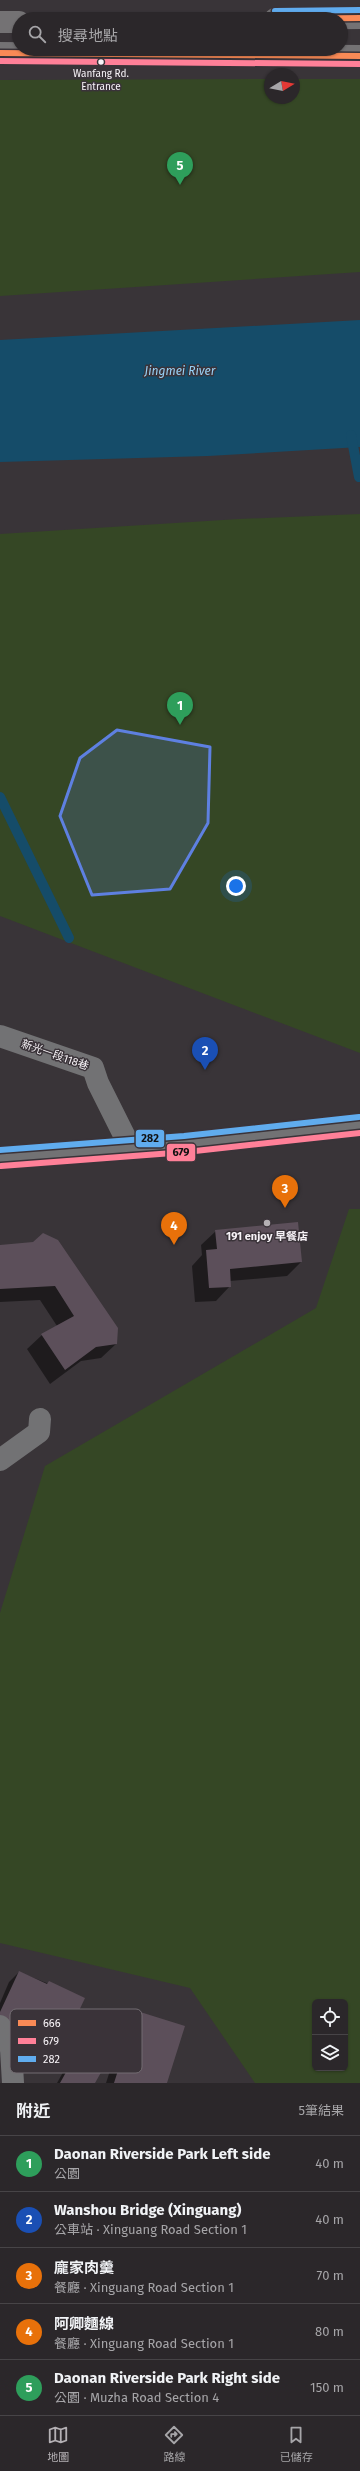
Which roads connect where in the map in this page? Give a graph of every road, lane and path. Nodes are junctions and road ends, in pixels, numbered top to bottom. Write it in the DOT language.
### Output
graph roads {
  1 [pos="348,18"];
  2 [pos="360,18"];
  3 [pos="0,22"];
  4 [pos="12,22"];
  5 [pos="0,53"];
  6 [pos="12,53"];
  7 [pos="348,56"];
  8 [pos="360,56"];
  9 [pos="0,1036"];
  10 [pos="360,1125"];
  11 [pos="131,1149"];
  12 [pos="0,1158"];
  13 [pos="40,1420"];
  14 [pos="0,1460"];
  15 [pos="0,2026"];
  16 [pos="10,2047"];
  17 [pos="12,2073"];
  18 [pos="13,2083"];
  1 -- 2 [label="main road"];
  3 -- 4 [label="main road"];
  5 -- 6 [label="main road"];
  7 -- 8 [label="main road"];
  9 -- 11 [label="street, 新光一段118巷"];
  10 -- 11 [label="street"];
  11 -- 12 [label="street"];
  13 -- 14 [label="street"];
  15 -- 16 [label="street"];
  17 -- 18 [label="street"];
}
